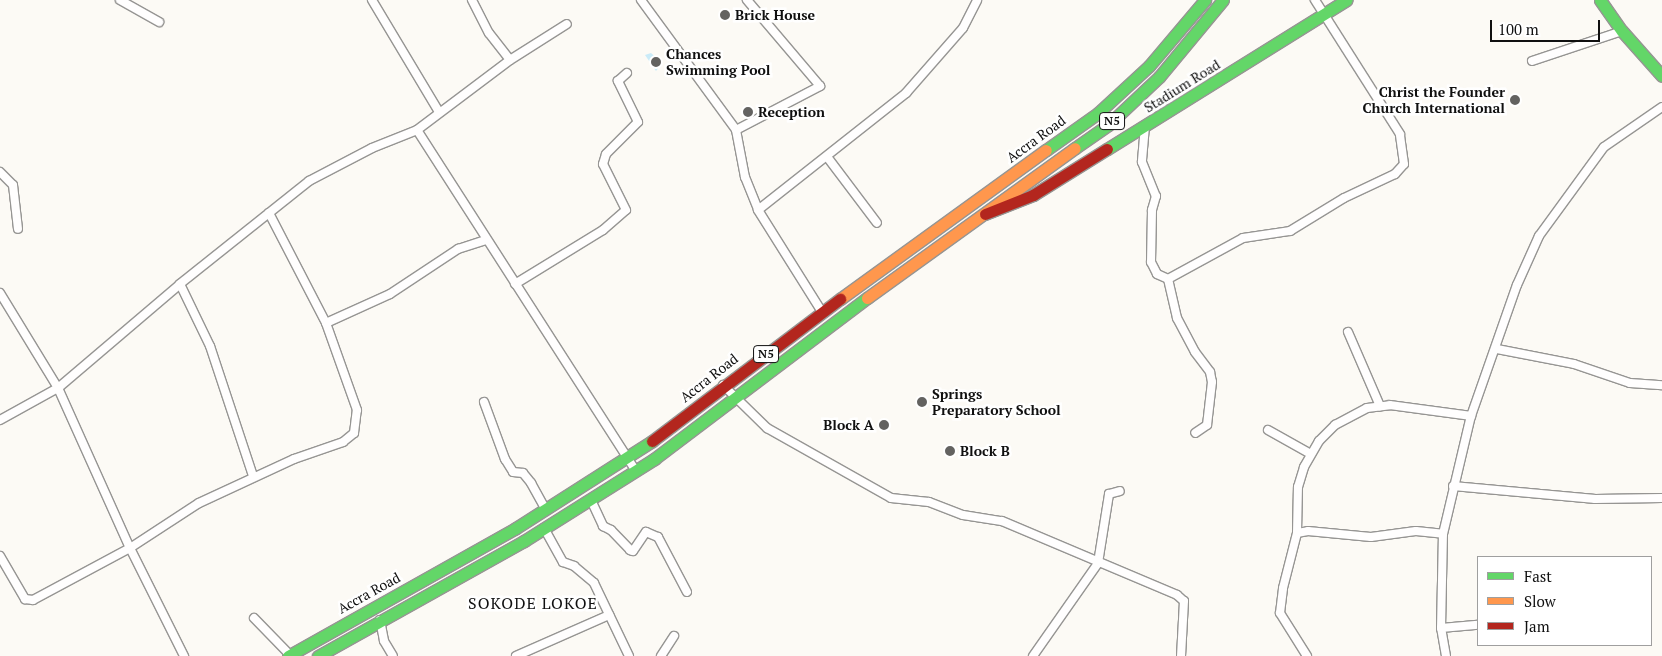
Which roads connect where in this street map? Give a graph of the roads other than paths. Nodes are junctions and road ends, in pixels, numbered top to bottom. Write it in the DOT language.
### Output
graph roads {
  1 [pos="120,0"];
  2 [pos="372,0"];
  3 [pos="472,0"];
  4 [pos="641,0"];
  5 [pos="747,0"];
  6 [pos="977,0"];
  7 [pos="1205,0"];
  8 [pos="1223,0"];
  9 [pos="1315,0"];
  10 [pos="1346,0"];
  11 [pos="1600,0"];
  12 [pos="1326,14"];
  13 [pos="159,22"];
  14 [pos="567,24"];
  15 [pos="1622,31"];
  16 [pos="510,60"];
  17 [pos="1532,61"];
  18 [pos="627,73"];
  19 [pos="1662,76"];
  20 [pos="1662,106"];
  21 [pos="439,112"];
  22 [pos="1145,126"];
  23 [pos="417,130"];
  24 [pos="736,130"];
  25 [pos="828,158"];
  26 [pos="0,172"];
  27 [pos="1053,183"];
  28 [pos="1000,184"];
  29 [pos="1021,186"];
  30 [pos="758,210"];
  31 [pos="270,213"];
  32 [pos="978,216"];
  33 [pos="877,223"];
  34 [pos="18,229"];
  35 [pos="485,240"];
  36 [pos="1168,279"];
  37 [pos="180,284"];
  38 [pos="515,284"];
  39 [pos="0,293"];
  40 [pos="822,312"];
  41 [pos="326,323"];
  42 [pos="1348,332"];
  43 [pos="1496,349"];
  44 [pos="723,385"];
  45 [pos="1662,385"];
  46 [pos="58,388"];
  47 [pos="732,397"];
  48 [pos="484,402"];
  49 [pos="1380,406"];
  50 [pos="1471,416"];
  51 [pos="0,420"];
  52 [pos="1268,430"];
  53 [pos="1196,433"];
  54 [pos="1311,454"];
  55 [pos="627,459"];
  56 [pos="636,471"];
  57 [pos="253,476"];
  58 [pos="1453,486"];
  59 [pos="1120,491"];
  60 [pos="1662,498"];
  61 [pos="591,500"];
  62 [pos="546,510"];
  63 [pos="544,528"];
  64 [pos="1297,533"];
  65 [pos="1443,534"];
  66 [pos="130,548"];
  67 [pos="0,556"];
  68 [pos="1098,563"];
  69 [pos="687,592"];
  70 [pos="609,615"];
  71 [pos="254,618"];
  72 [pos="380,620"];
  73 [pos="1477,625"];
  74 [pos="1441,628"];
  75 [pos="674,636"];
  76 [pos="289,655"];
  77 [pos="184,656"];
  78 [pos="318,656"];
  79 [pos="393,656"];
  80 [pos="516,656"];
  81 [pos="629,656"];
  82 [pos="661,656"];
  83 [pos="1034,656"];
  84 [pos="1181,656"];
  85 [pos="1307,656"];
  86 [pos="1446,656"];
  1 -- 13 [label="street"];
  2 -- 21 [label="street"];
  3 -- 16 [label="street"];
  4 -- 24 [label="street"];
  5 -- 24 [label="street"];
  6 -- 25 [label="street"];
  7 -- 28 [label="main road, Accra Road / N5"];
  8 -- 29 [label="main road, Accra Road / N5"];
  9 -- 12 [label="street"];
  10 -- 12 [label="main road, Stadium Road"];
  11 -- 15 [label="main road"];
  12 -- 22 [label="main road, Stadium Road"];
  12 -- 36 [label="street"];
  14 -- 16 [label="street"];
  15 -- 17 [label="street"];
  15 -- 19 [label="main road"];
  16 -- 21 [label="street"];
  18 -- 38 [label="street"];
  20 -- 43 [label="street"];
  21 -- 23 [label="street"];
  22 -- 27 [label="main road, Stadium Road"];
  22 -- 36 [label="street"];
  23 -- 31 [label="street"];
  23 -- 35 [label="street"];
  24 -- 30 [label="street"];
  25 -- 30 [label="street"];
  25 -- 33 [label="street"];
  26 -- 34 [label="street"];
  27 -- 29 [label="main road, Stadium Road"];
  27 -- 32 [label="main road"];
  28 -- 29 [label="main road, Stadium Road"];
  28 -- 40 [label="main road, Accra Road / N5"];
  29 -- 32 [label="main road, Accra Road / N5"];
  30 -- 40 [label="street"];
  31 -- 37 [label="street"];
  31 -- 41 [label="street"];
  32 -- 47 [label="main road, Accra Road / N5"];
  35 -- 38 [label="street"];
  35 -- 41 [label="street"];
  36 -- 53 [label="street"];
  37 -- 46 [label="street"];
  37 -- 57 [label="street"];
  38 -- 55 [label="street"];
  39 -- 46 [label="street"];
  40 -- 44 [label="main road, Accra Road / N5"];
  41 -- 57 [label="street"];
  42 -- 49 [label="street"];
  43 -- 45 [label="street"];
  43 -- 50 [label="street"];
  44 -- 47 [label="street"];
  44 -- 55 [label="main road, Accra Road / N5"];
  46 -- 51 [label="street"];
  46 -- 66 [label="street"];
  47 -- 56 [label="main road, Accra Road / N5"];
  47 -- 68 [label="street"];
  48 -- 62 [label="street"];
  49 -- 50 [label="street"];
  49 -- 54 [label="street"];
  50 -- 58 [label="street"];
  52 -- 54 [label="street"];
  54 -- 64 [label="street"];
  55 -- 56 [label="street"];
  55 -- 62 [label="main road, Accra Road / N5"];
  56 -- 61 [label="main road, Accra Road / N5"];
  57 -- 66 [label="street"];
  58 -- 60 [label="street"];
  58 -- 65 [label="street"];
  59 -- 68 [label="street"];
  61 -- 63 [label="main road, Accra Road / N5"];
  61 -- 69 [label="street"];
  62 -- 76 [label="main road, Accra Road / N5"];
  63 -- 70 [label="street"];
  63 -- 72 [label="main road, Accra Road / N5"];
  64 -- 65 [label="street"];
  64 -- 85 [label="street"];
  65 -- 74 [label="street"];
  66 -- 67 [label="street"];
  66 -- 77 [label="street"];
  68 -- 83 [label="street"];
  68 -- 84 [label="street"];
  70 -- 80 [label="street"];
  70 -- 81 [label="street"];
  71 -- 76 [label="street"];
  72 -- 78 [label="main road, Accra Road / N5"];
  72 -- 79 [label="street"];
  73 -- 74 [label="street"];
  74 -- 86 [label="street"];
  75 -- 82 [label="street"];
}
